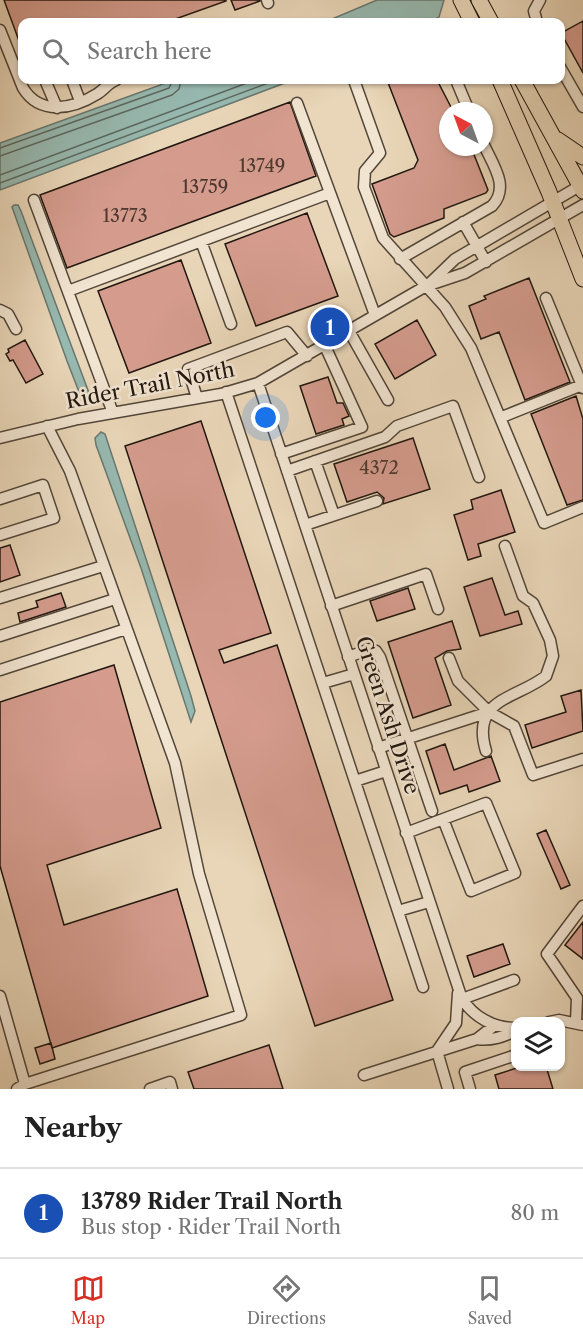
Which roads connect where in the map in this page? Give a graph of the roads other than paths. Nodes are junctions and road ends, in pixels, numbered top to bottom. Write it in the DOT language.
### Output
graph roads {
  1 [pos="460,0"];
  2 [pos="479,0"];
  3 [pos="540,0"];
  4 [pos="470,18"];
  5 [pos="489,18"];
  6 [pos="536,18"];
  7 [pos="0,30"];
  8 [pos="18,73"];
  9 [pos="565,74"];
  10 [pos="22,84"];
  11 [pos="47,84"];
  12 [pos="74,84"];
  13 [pos="106,84"];
  14 [pos="355,84"];
  15 [pos="458,84"];
  16 [pos="502,84"];
  17 [pos="524,84"];
  18 [pos="80,101"];
  19 [pos="465,102"];
  20 [pos="297,103"];
  21 [pos="583,107"];
  22 [pos="57,108"];
  23 [pos="552,135"];
  24 [pos="489,156"];
  25 [pos="583,157"];
  26 [pos="582,187"];
  27 [pos="330,193"];
  28 [pos="34,200"];
  29 [pos="553,202"];
  30 [pos="583,205"];
  31 [pos="560,218"];
  32 [pos="463,222"];
  33 [pos="201,241"];
  34 [pos="477,247"];
  35 [pos="400,259"];
  36 [pos="486,262"];
  37 [pos="583,279"];
  38 [pos="426,286"];
  39 [pos="68,291"];
  40 [pos="546,298"];
  41 [pos="0,310"];
  42 [pos="375,315"];
  43 [pos="231,324"];
  44 [pos="16,329"];
  45 [pos="349,331"];
  46 [pos="325,346"];
  47 [pos="307,356"];
  48 [pos="258,383"];
  49 [pos="582,387"];
  50 [pos="226,392"];
  51 [pos="196,398"];
  52 [pos="388,400"];
  53 [pos="113,413"];
  54 [pos="501,417"];
  55 [pos="47,426"];
  56 [pos="0,438"];
  57 [pos="281,454"];
  58 [pos="315,461"];
  59 [pos="287,471"];
  60 [pos="478,477"];
  61 [pos="0,499"];
  62 [pos="376,501"];
  63 [pos="583,507"];
  64 [pos="334,515"];
  65 [pos="305,525"];
  66 [pos="0,535"];
  67 [pos="505,546"];
  68 [pos="103,566"];
  69 [pos="0,598"];
  70 [pos="115,599"];
  71 [pos="331,606"];
  72 [pos="438,609"];
  73 [pos="126,629"];
  74 [pos="0,636"];
  75 [pos="348,657"];
  76 [pos="449,658"];
  77 [pos="0,670"];
  78 [pos="354,674"];
  79 [pos="323,683"];
  80 [pos="489,712"];
  81 [pos="406,740"];
  82 [pos="378,748"];
  83 [pos="486,751"];
  84 [pos="583,759"];
  85 [pos="386,771"];
  86 [pos="355,781"];
  87 [pos="432,811"];
  88 [pos="443,819"];
  89 [pos="406,833"];
  90 [pos="429,902"];
  91 [pos="583,906"];
  92 [pos="398,912"];
  93 [pos="514,980"];
  94 [pos="423,987"];
  95 [pos="460,994"];
  96 [pos="0,996"];
  97 [pos="579,1023"];
  98 [pos="495,1025"];
  99 [pos="511,1028"];
  100 [pos="511,1033"];
  101 [pos="477,1039"];
  102 [pos="437,1051"];
  103 [pos="511,1057"];
  104 [pos="364,1074"];
  105 [pos="21,1086"];
  106 [pos="150,1089"];
  107 [pos="172,1089"];
  108 [pos="448,1089"];
  109 [pos="470,1089"];
  1 -- 4 [label="highway"];
  2 -- 5 [label="highway"];
  3 -- 6 [label="street"];
  7 -- 8 [label="street"];
  9 -- 21 [label="street"];
  10 -- 22 [label="street"];
  11 -- 22 [label="street"];
  12 -- 18 [label="street"];
  13 -- 18 [label="street"];
  14 -- 35 [label="street"];
  15 -- 19 [label="street"];
  16 -- 29 [label="highway"];
  17 -- 23 [label="highway"];
  18 -- 22 [label="street"];
  20 -- 27 [label="street"];
  23 -- 25 [label="highway"];
  23 -- 26 [label="highway"];
  24 -- 32 [label="street"];
  26 -- 29 [label="street, Rider Trail North"];
  27 -- 33 [label="street"];
  27 -- 42 [label="street"];
  28 -- 39 [label="street"];
  29 -- 31 [label="highway"];
  29 -- 34 [label="street, Rider Trail North"];
  30 -- 31 [label="street, Rider Trail North"];
  31 -- 36 [label="street, Rider Trail North"];
  31 -- 37 [label="highway"];
  32 -- 34 [label="street"];
  32 -- 35 [label="street"];
  33 -- 39 [label="street"];
  33 -- 43 [label="street"];
  34 -- 36 [label="street"];
  34 -- 38 [label="street, Rider Trail North"];
  35 -- 38 [label="street"];
  36 -- 38 [label="street, Rider Trail North"];
  38 -- 42 [label="street, Rider Trail North"];
  38 -- 54 [label="street"];
  39 -- 53 [label="street"];
  40 -- 49 [label="street"];
  41 -- 44 [label="street"];
  42 -- 45 [label="street, Rider Trail North"];
  45 -- 46 [label="street, Rider Trail North"];
  45 -- 52 [label="street"];
  46 -- 47 [label="street, Rider Trail North"];
  46 -- 57 [label="street"];
  47 -- 48 [label="street, Rider Trail North"];
  47 -- 51 [label="street"];
  48 -- 50 [label="street, Rider Trail North"];
  48 -- 57 [label="street, Green Ash Drive"];
  49 -- 54 [label="street"];
  50 -- 51 [label="street, Rider Trail North"];
  50 -- 79 [label="street"];
  51 -- 53 [label="street, Rider Trail North"];
  53 -- 55 [label="street, Rider Trail North"];
  54 -- 63 [label="street"];
  55 -- 56 [label="street, Rider Trail North"];
  55 -- 68 [label="street"];
  57 -- 59 [label="street, Green Ash Drive"];
  58 -- 59 [label="street"];
  58 -- 60 [label="street"];
  58 -- 64 [label="street"];
  59 -- 65 [label="street, Green Ash Drive"];
  61 -- 66 [label="street"];
  62 -- 64 [label="street"];
  64 -- 65 [label="street"];
  65 -- 71 [label="street, Green Ash Drive"];
  67 -- 80 [label="street"];
  68 -- 69 [label="street"];
  68 -- 70 [label="street"];
  70 -- 73 [label="street"];
  70 -- 74 [label="street"];
  71 -- 72 [label="street"];
  71 -- 75 [label="street, Green Ash Drive"];
  73 -- 77 [label="street"];
  73 -- 105 [label="street"];
  75 -- 78 [label="street, Green Ash Drive"];
  75 -- 81 [label="street"];
  76 -- 80 [label="street"];
  78 -- 79 [label="street"];
  78 -- 82 [label="street, Green Ash Drive"];
  79 -- 86 [label="street"];
  80 -- 81 [label="street"];
  80 -- 83 [label="street"];
  80 -- 84 [label="street"];
  81 -- 82 [label="street"];
  81 -- 87 [label="street"];
  82 -- 85 [label="street, Green Ash Drive"];
  85 -- 86 [label="street"];
  85 -- 89 [label="street, Green Ash Drive"];
  86 -- 92 [label="street"];
  88 -- 88 [label="street"];
  88 -- 89 [label="street"];
  89 -- 90 [label="street, Green Ash Drive"];
  90 -- 92 [label="street"];
  90 -- 95 [label="street, Green Ash Drive"];
  91 -- 97 [label="street"];
  92 -- 94 [label="street"];
  93 -- 95 [label="street"];
  95 -- 98 [label="street, Green Ash Drive"];
  95 -- 102 [label="street"];
  96 -- 105 [label="street"];
  98 -- 99 [label="street, Green Ash Drive"];
  98 -- 101 [label="street"];
  100 -- 101 [label="street"];
  101 -- 102 [label="street"];
  102 -- 104 [label="street"];
  102 -- 108 [label="street"];
  103 -- 109 [label="street"];
  106 -- 107 [label="street"];
}
